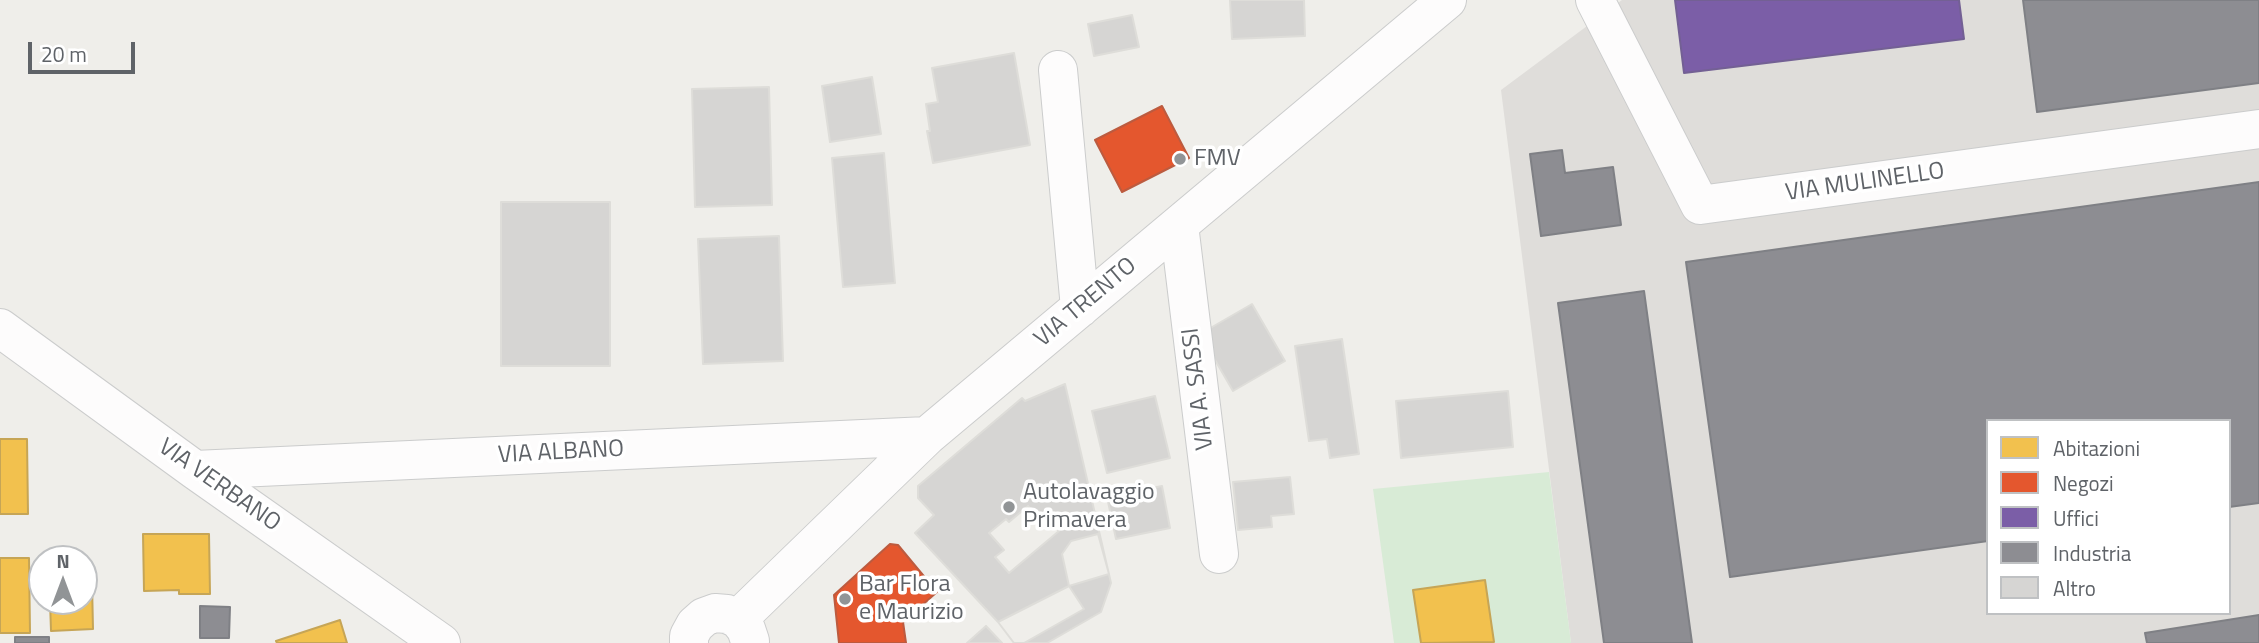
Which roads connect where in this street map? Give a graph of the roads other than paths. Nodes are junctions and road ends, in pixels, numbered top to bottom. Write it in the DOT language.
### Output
graph roads {
  1 [pos="1447,0"];
  2 [pos="1595,0"];
  3 [pos="1058,70"];
  4 [pos="2259,129"];
  5 [pos="1179,225"];
  6 [pos="1080,308"];
  7 [pos="0,328"];
  8 [pos="927,436"];
  9 [pos="195,470"];
  10 [pos="1219,554"];
  11 [pos="744,631"];
  12 [pos="441,643"];
  13 [pos="689,643"];
  1 -- 5 [label="street, VIA TRENTO"];
  2 -- 4 [label="street, VIA MULINELLO"];
  3 -- 6 [label="street"];
  5 -- 6 [label="street, VIA TRENTO"];
  5 -- 10 [label="street, VIA A. SASSI"];
  6 -- 8 [label="street, VIA TRENTO"];
  7 -- 9 [label="street, VIA VERBANO"];
  8 -- 9 [label="street, VIA ALBANO"];
  8 -- 11 [label="street, VIA TRENTO"];
  9 -- 12 [label="street, VIA VERBANO"];
  11 -- 13 [label="street"];
}
